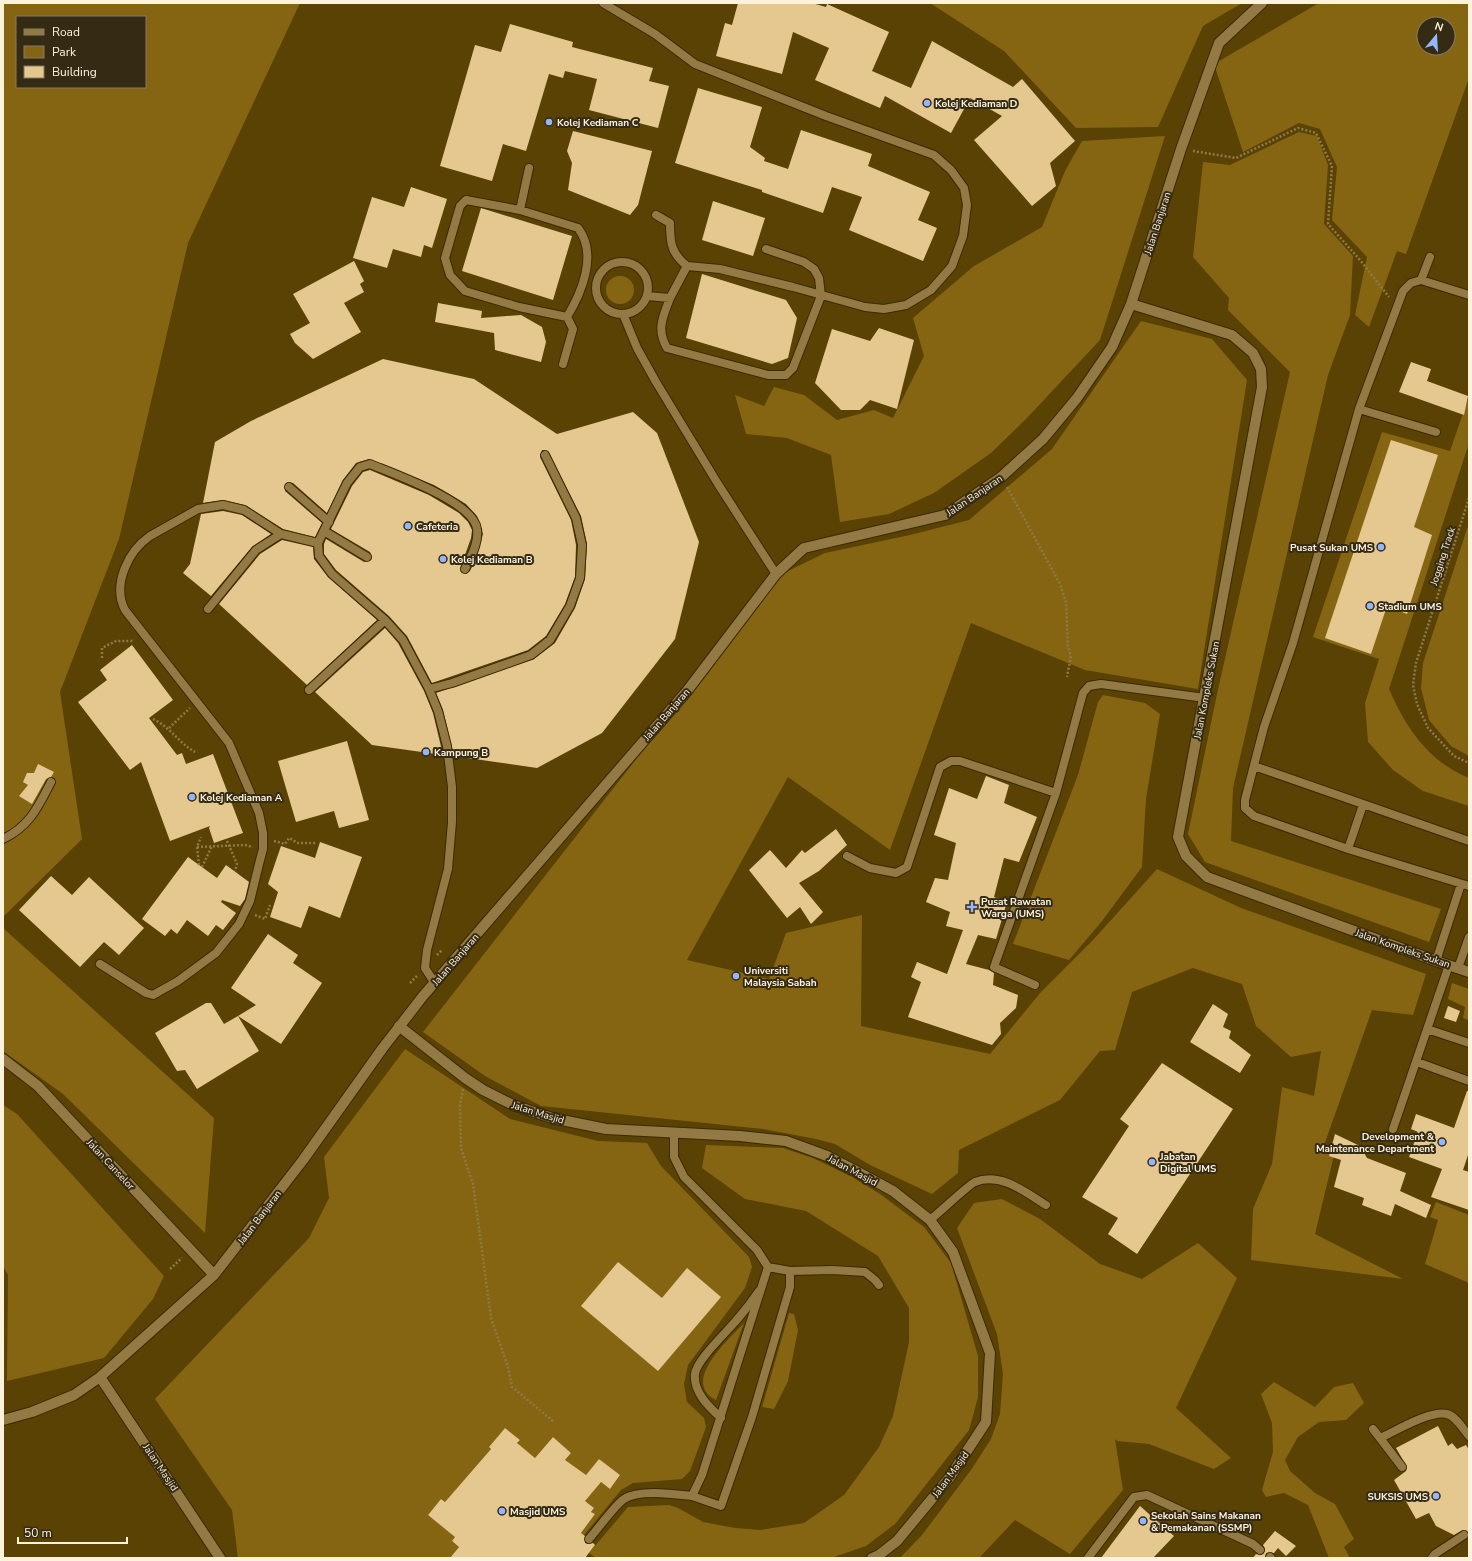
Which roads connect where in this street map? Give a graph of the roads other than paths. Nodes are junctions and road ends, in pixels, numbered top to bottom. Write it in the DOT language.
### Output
graph roads {
  1 [pos="602,3"];
  2 [pos="1262,3"];
  3 [pos="529,168"];
  4 [pos="520,210"];
  5 [pos="656,215"];
  6 [pos="766,249"];
  7 [pos="1430,257"];
  8 [pos="687,266"];
  9 [pos="584,279"];
  10 [pos="1421,280"];
  11 [pos="597,283"];
  12 [pos="1469,294"];
  13 [pos="647,296"];
  14 [pos="821,296"];
  15 [pos="670,298"];
  16 [pos="1131,304"];
  17 [pos="624,314"];
  18 [pos="567,317"];
  19 [pos="563,364"];
  20 [pos="1359,409"];
  21 [pos="1436,432"];
  22 [pos="546,455"];
  23 [pos="289,487"];
  24 [pos="328,522"];
  25 [pos="324,530"];
  26 [pos="281,534"];
  27 [pos="318,543"];
  28 [pos="367,557"];
  29 [pos="465,569"];
  30 [pos="776,574"];
  31 [pos="208,609"];
  32 [pos="385,620"];
  33 [pos="429,689"];
  34 [pos="309,690"];
  35 [pos="1205,698"];
  36 [pos="1254,766"];
  37 [pos="51,782"];
  38 [pos="1056,793"];
  39 [pos="1363,805"];
  40 [pos="3,839"];
  41 [pos="1469,840"];
  42 [pos="1348,849"];
  43 [pos="847,856"];
  44 [pos="1465,885"];
  45 [pos="1469,937"];
  46 [pos="1436,961"];
  47 [pos="100,964"];
  48 [pos="1454,966"];
  49 [pos="1469,972"];
  50 [pos="434,982"];
  51 [pos="1035,985"];
  52 [pos="399,1026"];
  53 [pos="1427,1029"];
  54 [pos="1469,1042"];
  55 [pos="3,1058"];
  56 [pos="1417,1062"];
  57 [pos="1469,1081"];
  58 [pos="1393,1129"];
  59 [pos="674,1133"];
  60 [pos="1046,1205"];
  61 [pos="930,1220"];
  62 [pos="768,1267"];
  63 [pos="790,1271"];
  64 [pos="214,1275"];
  65 [pos="879,1285"];
  66 [pos="763,1286"];
  67 [pos="100,1377"];
  68 [pos="721,1418"];
  69 [pos="3,1420"];
  70 [pos="1373,1429"];
  71 [pos="1469,1436"];
  72 [pos="1380,1438"];
  73 [pos="1402,1467"];
  74 [pos="692,1496"];
  75 [pos="1464,1535"];
  76 [pos="589,1539"];
  77 [pos="1260,1550"];
  78 [pos="220,1558"];
  79 [pos="872,1558"];
  80 [pos="1088,1558"];
  81 [pos="1432,1558"];
  1 -- 14 [label="lane"];
  2 -- 16 [label="street, Jalan Banjaran"];
  3 -- 4 [label="lane"];
  4 -- 9 [label="lane"];
  4 -- 18 [label="lane"];
  5 -- 8 [label="lane"];
  6 -- 14 [label="lane"];
  7 -- 10 [label="lane"];
  8 -- 14 [label="lane"];
  8 -- 15 [label="lane"];
  9 -- 11 [label="lane"];
  9 -- 18 [label="lane"];
  10 -- 12 [label="lane"];
  10 -- 20 [label="lane"];
  11 -- 13 [label="lane"];
  11 -- 17 [label="lane"];
  13 -- 15 [label="lane"];
  13 -- 17 [label="lane"];
  14 -- 15 [label="lane"];
  16 -- 30 [label="street, Jalan Banjaran"];
  16 -- 35 [label="street, Jalan Kompleks Sukan"];
  17 -- 30 [label="lane"];
  18 -- 19 [label="lane"];
  20 -- 21 [label="lane"];
  20 -- 36 [label="lane"];
  22 -- 33 [label="lane"];
  23 -- 24 [label="lane"];
  24 -- 25 [label="lane"];
  24 -- 29 [label="lane"];
  25 -- 27 [label="lane"];
  25 -- 28 [label="lane"];
  26 -- 27 [label="lane"];
  26 -- 31 [label="lane"];
  26 -- 47 [label="lane"];
  27 -- 32 [label="lane"];
  30 -- 50 [label="street, Jalan Banjaran"];
  32 -- 33 [label="lane"];
  32 -- 34 [label="lane"];
  33 -- 50 [label="lane"];
  35 -- 38 [label="lane"];
  35 -- 46 [label="street, Jalan Kompleks Sukan"];
  36 -- 39 [label="lane"];
  36 -- 42 [label="lane"];
  37 -- 40 [label="lane"];
  38 -- 43 [label="lane"];
  38 -- 51 [label="lane"];
  39 -- 41 [label="lane"];
  39 -- 42 [label="lane"];
  42 -- 44 [label="lane"];
  44 -- 46 [label="lane"];
  45 -- 48 [label="lane"];
  46 -- 48 [label="street, Jalan Kompleks Sukan"];
  48 -- 49 [label="street, Jalan Kompleks Sukan"];
  48 -- 53 [label="lane"];
  50 -- 52 [label="street, Jalan Banjaran"];
  52 -- 59 [label="street, Jalan Masjid"];
  52 -- 64 [label="street, Jalan Banjaran"];
  53 -- 54 [label="lane"];
  53 -- 56 [label="lane"];
  55 -- 64 [label="street, Jalan Canselor"];
  56 -- 57 [label="lane"];
  56 -- 58 [label="lane"];
  59 -- 61 [label="street, Jalan Masjid"];
  59 -- 62 [label="lane"];
  60 -- 61 [label="lane"];
  61 -- 79 [label="street, Jalan Masjid"];
  62 -- 63 [label="lane"];
  62 -- 66 [label="lane"];
  63 -- 65 [label="lane"];
  63 -- 74 [label="lane"];
  64 -- 67 [label="street, Jalan Banjaran"];
  66 -- 68 [label="lane"];
  66 -- 68 [label="lane"];
  67 -- 69 [label="street, Jalan Banjaran"];
  67 -- 78 [label="street, Jalan Masjid"];
  68 -- 74 [label="lane"];
  70 -- 72 [label="lane"];
  71 -- 72 [label="lane"];
  72 -- 73 [label="lane"];
  74 -- 76 [label="lane"];
  75 -- 81 [label="lane"];
  77 -- 80 [label="lane"];
}
